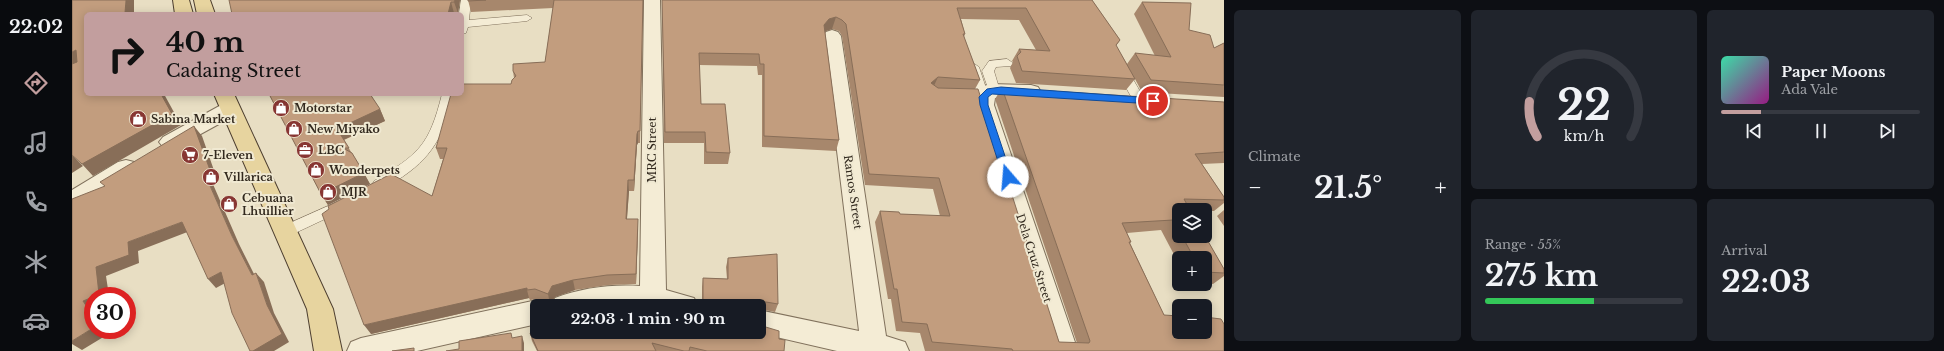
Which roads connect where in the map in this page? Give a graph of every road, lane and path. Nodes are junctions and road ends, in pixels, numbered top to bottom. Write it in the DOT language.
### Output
graph roads {
  1 [pos="181,0"];
  2 [pos="202,0"];
  3 [pos="466,0"];
  4 [pos="652,0"];
  5 [pos="184,12"];
  6 [pos="205,12"];
  7 [pos="527,18"];
  8 [pos="464,19"];
  9 [pos="464,28"];
  10 [pos="832,36"];
  11 [pos="969,54"];
  12 [pos="1118,62"];
  13 [pos="1007,63"];
  14 [pos="1047,93"];
  15 [pos="980,94"];
  16 [pos="448,96"];
  17 [pos="1116,98"];
  18 [pos="1147,100"];
  19 [pos="227,102"];
  20 [pos="366,192"];
  21 [pos="72,201"];
  22 [pos="346,202"];
  23 [pos="286,231"];
  24 [pos="604,299"];
  25 [pos="653,299"];
  26 [pos="530,314"];
  27 [pos="766,324"];
  28 [pos="885,349"];
  29 [pos="328,351"];
  30 [pos="361,351"];
  31 [pos="1064,351"];
  1 -- 5 [label="main road"];
  2 -- 6 [label="main road"];
  3 -- 8 [label="lane"];
  4 -- 25 [label="street, MRC Street"];
  7 -- 9 [label="lane"];
  10 -- 28 [label="street, Ramos Street"];
  11 -- 15 [label="lane"];
  12 -- 18 [label="lane"];
  13 -- 15 [label="lane"];
  14 -- 15 [label="street"];
  15 -- 31 [label="street, Dela Cruz Street"];
  16 -- 20 [label="lane"];
  17 -- 18 [label="street"];
  19 -- 21 [label="street"];
  19 -- 23 [label="main road"];
  22 -- 23 [label="lane"];
  23 -- 29 [label="main road"];
  24 -- 25 [label="street"];
  26 -- 30 [label="street"];
  27 -- 28 [label="street"];
}
